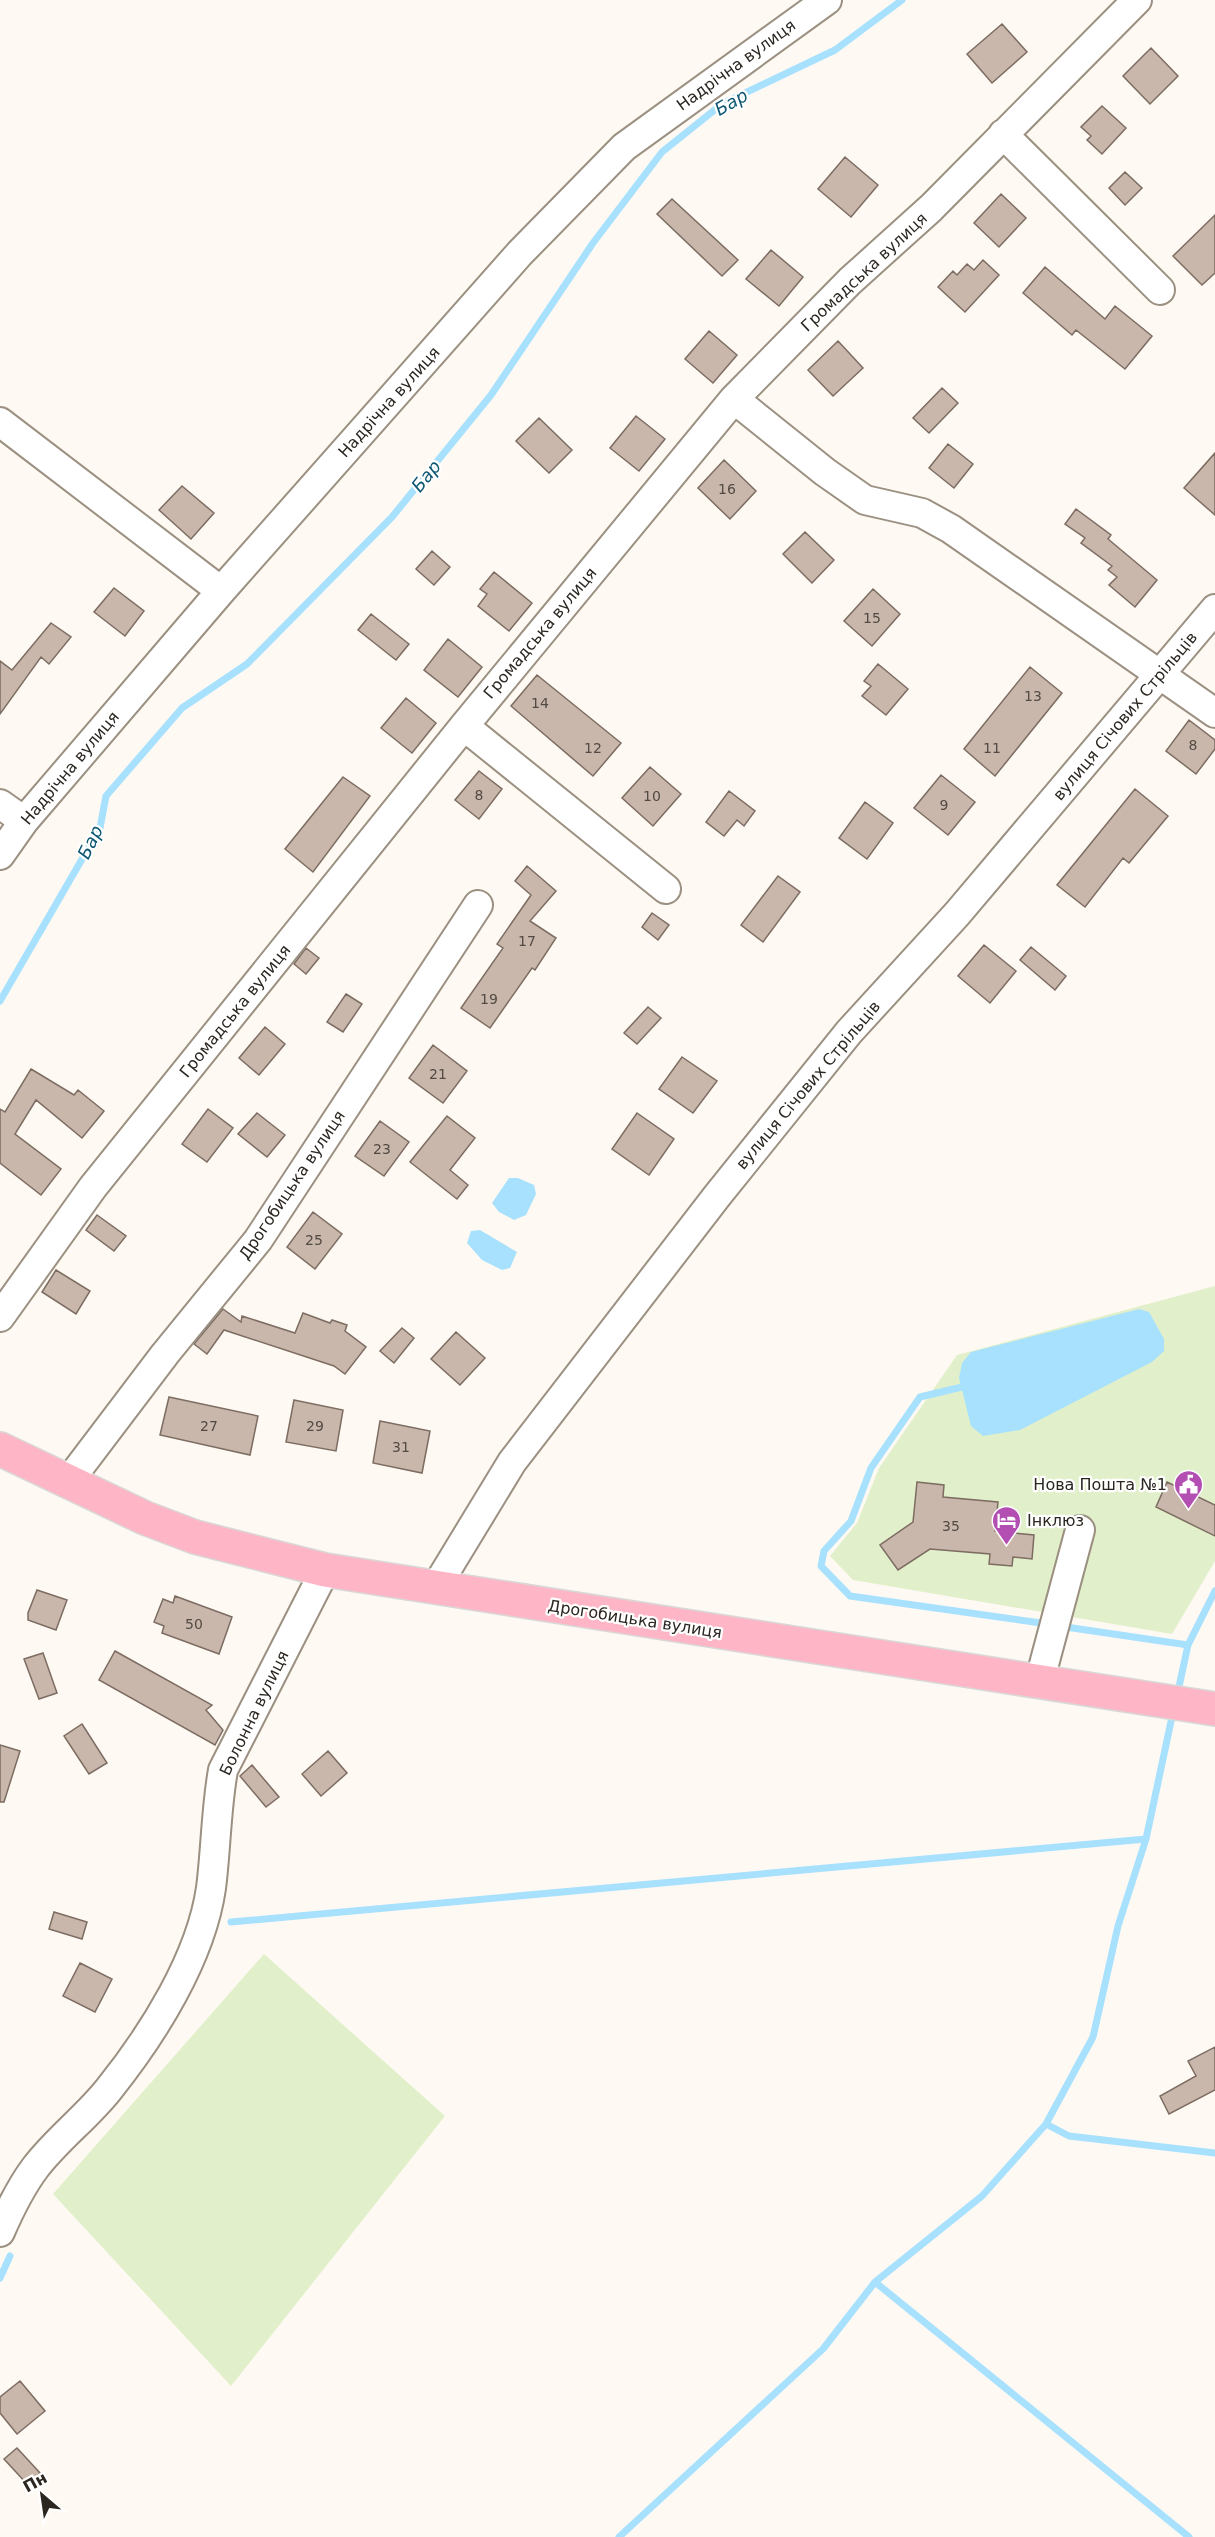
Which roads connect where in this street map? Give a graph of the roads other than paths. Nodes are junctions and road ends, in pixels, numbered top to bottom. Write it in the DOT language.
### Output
graph roads {
  1 [pos="827,0"];
  2 [pos="1137,0"];
  3 [pos="1003,134"];
  4 [pos="1160,290"];
  5 [pos="734,399"];
  6 [pos="0,423"];
  7 [pos="221,591"];
  8 [pos="1215,609"];
  9 [pos="1161,674"];
  10 [pos="1215,713"];
  11 [pos="464,726"];
  12 [pos="0,804"];
  13 [pos="24,821"];
  14 [pos="0,855"];
  15 [pos="666,889"];
  16 [pos="478,905"];
  17 [pos="0,1317"];
  18 [pos="0,1449"];
  19 [pos="68,1482"];
  20 [pos="1080,1530"];
  21 [pos="325,1570"];
  22 [pos="436,1587"];
  23 [pos="1039,1683"];
  24 [pos="1187,1706"];
  25 [pos="0,2232"];
  1 -- 7 [label="street, Надрічна вулиця"];
  2 -- 3 [label="street, Громадська вулиця"];
  3 -- 4 [label="street"];
  3 -- 5 [label="street, Громадська вулиця"];
  5 -- 9 [label="street"];
  5 -- 11 [label="street, Громадська вулиця"];
  6 -- 7 [label="street"];
  7 -- 13 [label="street, Надрічна вулиця"];
  8 -- 9 [label="street, вулиця Січових Стрільців"];
  9 -- 10 [label="street"];
  9 -- 22 [label="street, вулиця Січових Стрільців"];
  11 -- 15 [label="street"];
  11 -- 17 [label="street, Громадська вулиця"];
  12 -- 13 [label="street"];
  13 -- 14 [label="street, Надрічна вулиця"];
  16 -- 19 [label="street, Дрогобицька вулиця"];
  18 -- 19 [label="main road, Дрогобицька вулиця"];
  19 -- 21 [label="main road, Дрогобицька вулиця"];
  20 -- 23 [label="street"];
  21 -- 22 [label="main road, Дрогобицька вулиця"];
  21 -- 25 [label="street, Болонна вулиця"];
  22 -- 23 [label="main road, Дрогобицька вулиця"];
  23 -- 24 [label="main road, Дрогобицька вулиця"];
}
